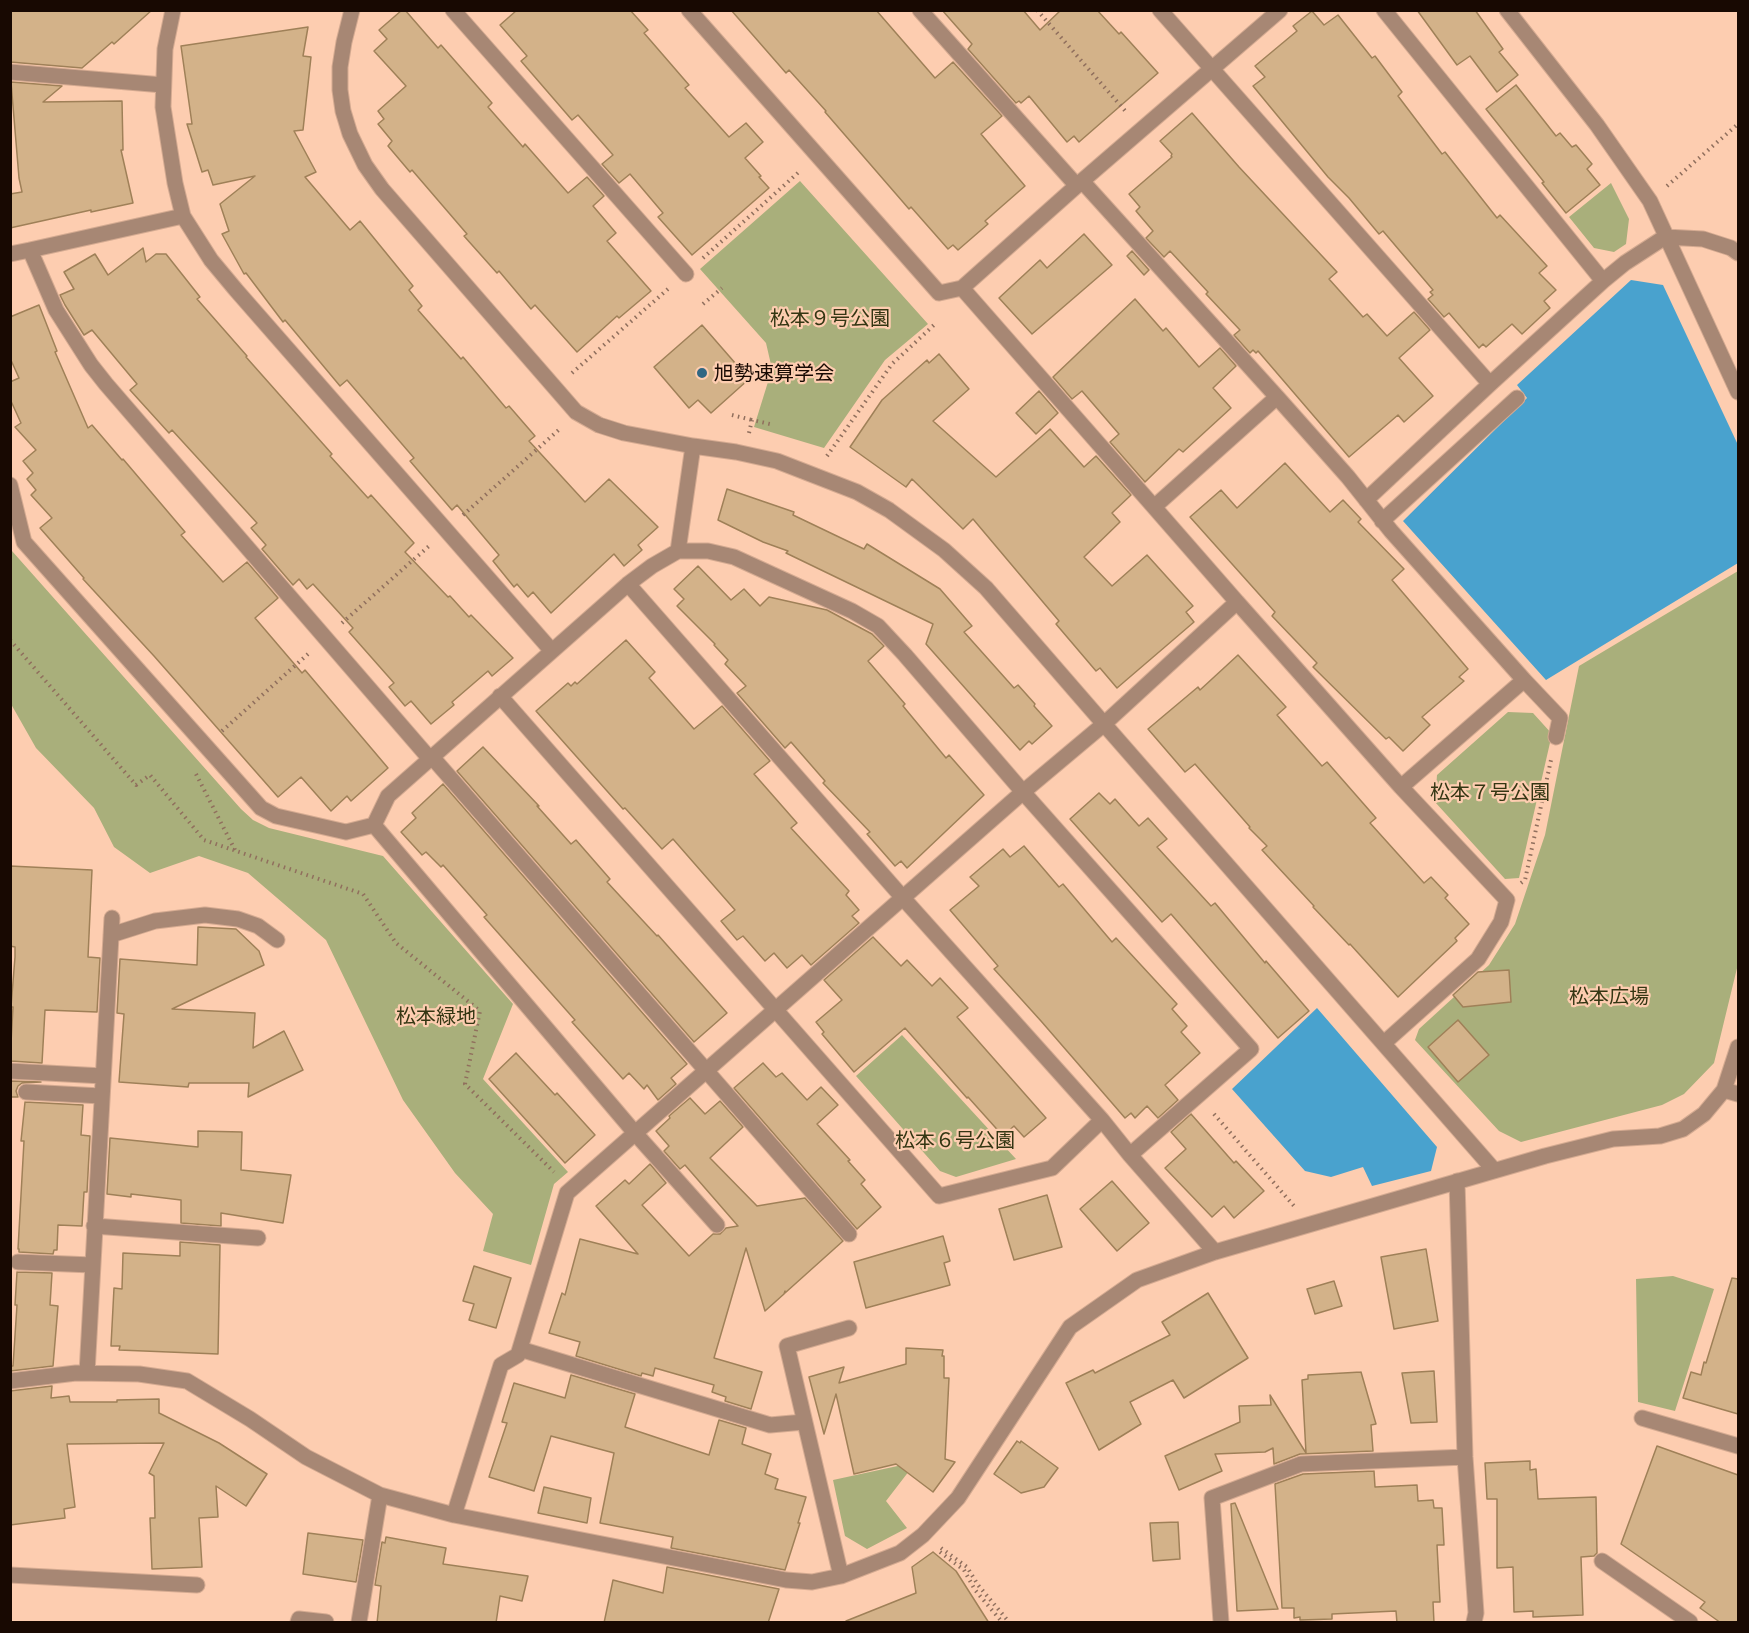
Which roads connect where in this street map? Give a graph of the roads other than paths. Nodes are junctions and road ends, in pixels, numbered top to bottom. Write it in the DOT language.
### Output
graph roads {
  1 [pos="173,10"];
  2 [pos="352,10"];
  3 [pos="453,10"];
  4 [pos="689,10"];
  5 [pos="920,10"];
  6 [pos="1160,10"];
  7 [pos="1280,10"];
  8 [pos="1384,10"];
  9 [pos="1507,10"];
  10 [pos="1211,70"];
  11 [pos="10,72"];
  12 [pos="163,85"];
  13 [pos="1080,184"];
  14 [pos="183,216"];
  15 [pos="1665,237"];
  16 [pos="30,250"];
  17 [pos="1738,253"];
  18 [pos="10,254"];
  19 [pos="686,274"];
  20 [pos="1603,281"];
  21 [pos="962,288"];
  22 [pos="1490,384"];
  23 [pos="1738,392"];
  24 [pos="1277,397"];
  25 [pos="1517,398"];
  26 [pos="693,446"];
  27 [pos="10,485"];
  28 [pos="1366,500"];
  29 [pos="1154,507"];
  30 [pos="1382,521"];
  31 [pos="678,550"];
  32 [pos="628,584"];
  33 [pos="1237,602"];
  34 [pos="551,651"];
  35 [pos="1524,680"];
  36 [pos="500,696"];
  37 [pos="1104,724"];
  38 [pos="1556,737"];
  39 [pos="431,758"];
  40 [pos="1401,787"];
  41 [pos="1023,792"];
  42 [pos="374,825"];
  43 [pos="903,898"];
  44 [pos="112,918"];
  45 [pos="111,935"];
  46 [pos="278,940"];
  47 [pos="775,1010"];
  48 [pos="1384,1043"];
  49 [pos="1738,1047"];
  50 [pos="10,1071"];
  51 [pos="706,1071"];
  52 [pos="103,1076"];
  53 [pos="26,1092"];
  54 [pos="1731,1092"];
  55 [pos="101,1096"];
  56 [pos="1102,1120"];
  57 [pos="635,1133"];
  58 [pos="1130,1155"];
  59 [pos="1494,1170"];
  60 [pos="1457,1181"];
  61 [pos="717,1225"];
  62 [pos="94,1226"];
  63 [pos="849,1234"];
  64 [pos="258,1238"];
  65 [pos="1215,1252"];
  66 [pos="18,1262"];
  67 [pos="92,1265"];
  68 [pos="849,1328"];
  69 [pos="520,1350"];
  70 [pos="87,1374"];
  71 [pos="10,1381"];
  72 [pos="1642,1418"];
  73 [pos="804,1422"];
  74 [pos="1738,1446"];
  75 [pos="1465,1457"];
  76 [pos="380,1495"];
  77 [pos="454,1515"];
  78 [pos="1602,1561"];
  79 [pos="10,1575"];
  80 [pos="841,1576"];
  81 [pos="197,1585"];
  82 [pos="298,1623"];
  83 [pos="326,1623"];
  84 [pos="359,1623"];
  85 [pos="1221,1623"];
  86 [pos="1474,1623"];
  87 [pos="1690,1623"];
  1 -- 12 [label="street"];
  2 -- 26 [label="street"];
  3 -- 19 [label="street"];
  4 -- 21 [label="street"];
  5 -- 13 [label="street"];
  6 -- 10 [label="street"];
  7 -- 10 [label="street"];
  8 -- 20 [label="street"];
  9 -- 15 [label="street"];
  10 -- 13 [label="street"];
  10 -- 22 [label="street"];
  11 -- 12 [label="street"];
  12 -- 14 [label="street"];
  13 -- 21 [label="street"];
  13 -- 24 [label="street"];
  14 -- 16 [label="street"];
  14 -- 34 [label="street"];
  15 -- 17 [label="street"];
  15 -- 20 [label="street"];
  15 -- 23 [label="street"];
  16 -- 18 [label="street"];
  16 -- 39 [label="street"];
  20 -- 22 [label="street"];
  21 -- 29 [label="street"];
  22 -- 28 [label="street"];
  24 -- 28 [label="street"];
  24 -- 29 [label="street"];
  25 -- 30 [label="street"];
  26 -- 31 [label="street"];
  26 -- 37 [label="street"];
  27 -- 42 [label="street"];
  28 -- 30 [label="street"];
  29 -- 33 [label="street"];
  30 -- 35 [label="street"];
  31 -- 32 [label="street"];
  31 -- 41 [label="street"];
  32 -- 34 [label="street"];
  32 -- 43 [label="street"];
  33 -- 37 [label="street"];
  33 -- 40 [label="street"];
  34 -- 36 [label="street"];
  35 -- 38 [label="street"];
  35 -- 40 [label="street"];
  36 -- 39 [label="street"];
  36 -- 47 [label="street"];
  37 -- 41 [label="street"];
  37 -- 48 [label="street"];
  39 -- 42 [label="street"];
  39 -- 51 [label="street"];
  40 -- 48 [label="street"];
  41 -- 43 [label="street"];
  41 -- 58 [label="street"];
  42 -- 57 [label="street"];
  43 -- 47 [label="street"];
  43 -- 56 [label="street"];
  44 -- 45 [label="street"];
  45 -- 46 [label="street"];
  45 -- 52 [label="street"];
  47 -- 51 [label="street"];
  47 -- 56 [label="street"];
  48 -- 59 [label="street"];
  49 -- 54 [label="street"];
  50 -- 52 [label="street"];
  51 -- 57 [label="street"];
  51 -- 63 [label="street"];
  52 -- 55 [label="street"];
  53 -- 55 [label="street"];
  54 -- 59 [label="street"];
  55 -- 62 [label="street"];
  56 -- 58 [label="street"];
  57 -- 61 [label="street"];
  57 -- 69 [label="street"];
  58 -- 65 [label="street"];
  59 -- 60 [label="street"];
  60 -- 65 [label="street"];
  60 -- 75 [label="street"];
  62 -- 64 [label="street"];
  62 -- 67 [label="street"];
  65 -- 80 [label="street"];
  66 -- 67 [label="street"];
  67 -- 70 [label="street"];
  68 -- 73 [label="street"];
  69 -- 73 [label="street"];
  69 -- 77 [label="street"];
  70 -- 71 [label="street"];
  70 -- 76 [label="street"];
  72 -- 74 [label="street"];
  73 -- 80 [label="street"];
  75 -- 85 [label="street"];
  75 -- 86 [label="street"];
  76 -- 77 [label="street"];
  76 -- 84 [label="street"];
  77 -- 80 [label="street"];
  78 -- 87 [label="street"];
  79 -- 81 [label="street"];
  82 -- 83 [label="street"];
}
